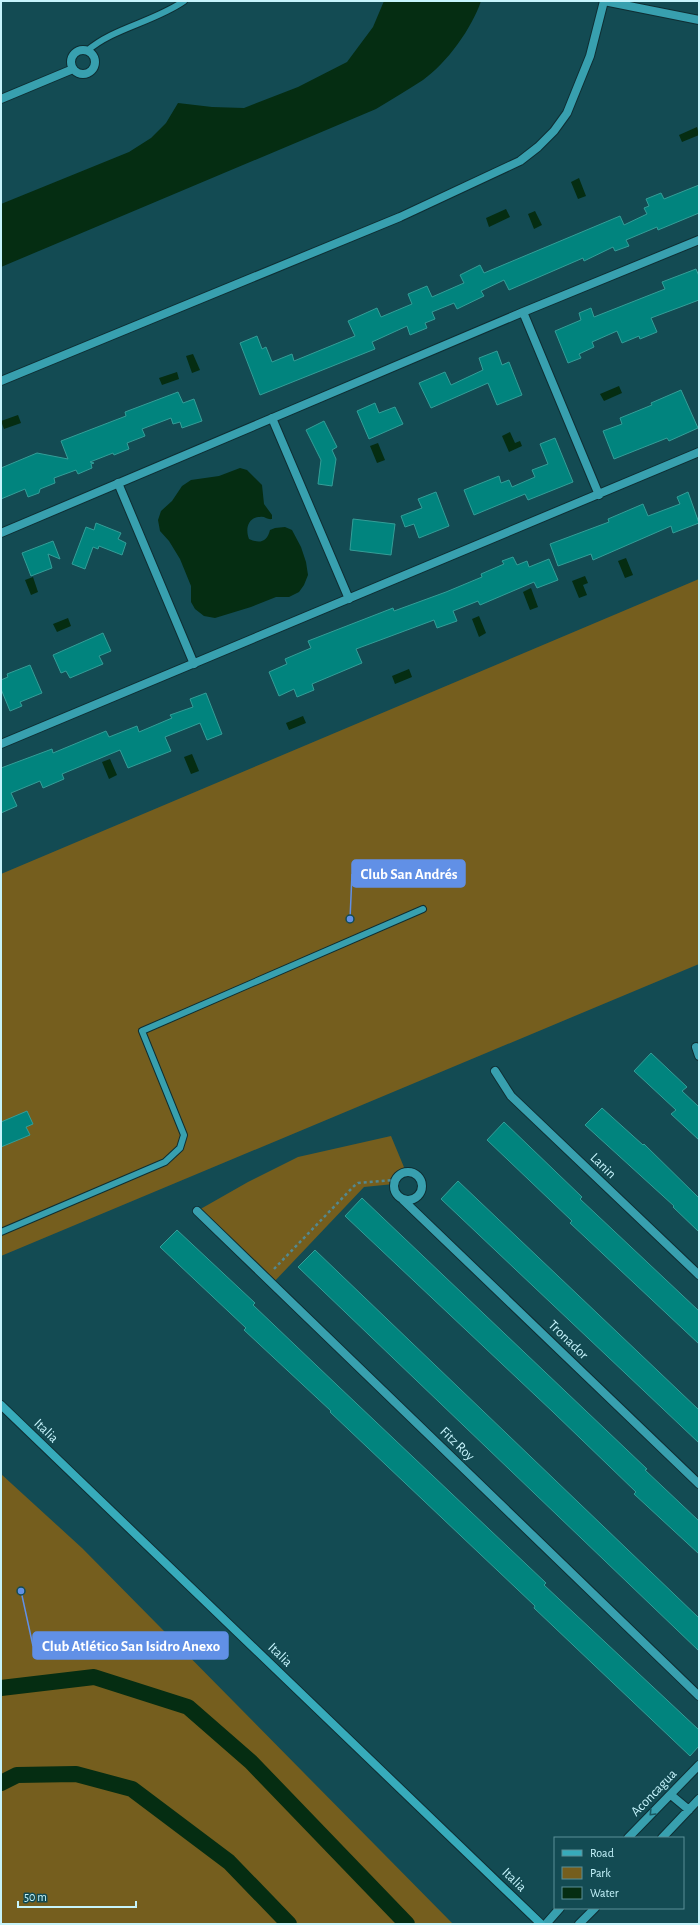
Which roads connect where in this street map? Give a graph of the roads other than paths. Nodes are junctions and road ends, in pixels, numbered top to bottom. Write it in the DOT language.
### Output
graph roads {
  1 [pos="184,1"];
  2 [pos="604,1"];
  3 [pos="699,20"];
  4 [pos="87,51"];
  5 [pos="73,69"];
  6 [pos="1,99"];
  7 [pos="699,240"];
  8 [pos="524,312"];
  9 [pos="1,381"];
  10 [pos="272,418"];
  11 [pos="699,452"];
  12 [pos="118,483"];
  13 [pos="599,495"];
  14 [pos="1,533"];
  15 [pos="349,599"];
  16 [pos="194,664"];
  17 [pos="1,744"];
  18 [pos="423,909"];
  19 [pos="696,1047"];
  20 [pos="699,1056"];
  21 [pos="495,1071"];
  22 [pos="420,1194"];
  23 [pos="403,1200"];
  24 [pos="197,1211"];
  25 [pos="418,1215"];
  26 [pos="1,1232"];
  27 [pos="699,1275"];
  28 [pos="1,1405"];
  29 [pos="699,1484"];
  30 [pos="699,1696"];
  31 [pos="699,1765"];
  32 [pos="671,1795"];
  33 [pos="699,1799"];
  34 [pos="688,1810"];
  35 [pos="629,1837"];
  36 [pos="663,1837"];
  37 [pos="559,1909"];
  38 [pos="593,1909"];
  39 [pos="541,1924"];
  40 [pos="546,1924"];
  41 [pos="579,1924"];
  1 -- 4 [label="lane"];
  2 -- 3 [label="street"];
  2 -- 9 [label="street"];
  4 -- 5 [label="street"];
  4 -- 5 [label="street"];
  5 -- 6 [label="street"];
  7 -- 8 [label="street"];
  8 -- 10 [label="street"];
  8 -- 13 [label="street"];
  10 -- 12 [label="street"];
  10 -- 15 [label="street"];
  11 -- 13 [label="street"];
  12 -- 14 [label="street"];
  12 -- 16 [label="street"];
  13 -- 15 [label="street"];
  15 -- 16 [label="street"];
  16 -- 17 [label="street"];
  18 -- 26 [label="lane"];
  19 -- 20 [label="street"];
  21 -- 27 [label="street, Lanin"];
  22 -- 23 [label="street"];
  22 -- 23 [label="street, Tronador"];
  22 -- 25 [label="street"];
  23 -- 25 [label="street, Tronador"];
  24 -- 30 [label="street, Fitz Roy"];
  25 -- 29 [label="street, Tronador"];
  28 -- 39 [label="street, Italia"];
  31 -- 32 [label="street, Aconcagua"];
  32 -- 34 [label="street"];
  32 -- 35 [label="street, Aconcagua, one-way"];
  33 -- 34 [label="street"];
  34 -- 36 [label="street"];
  37 -- 40 [label="street"];
  38 -- 41 [label="street"];
}
